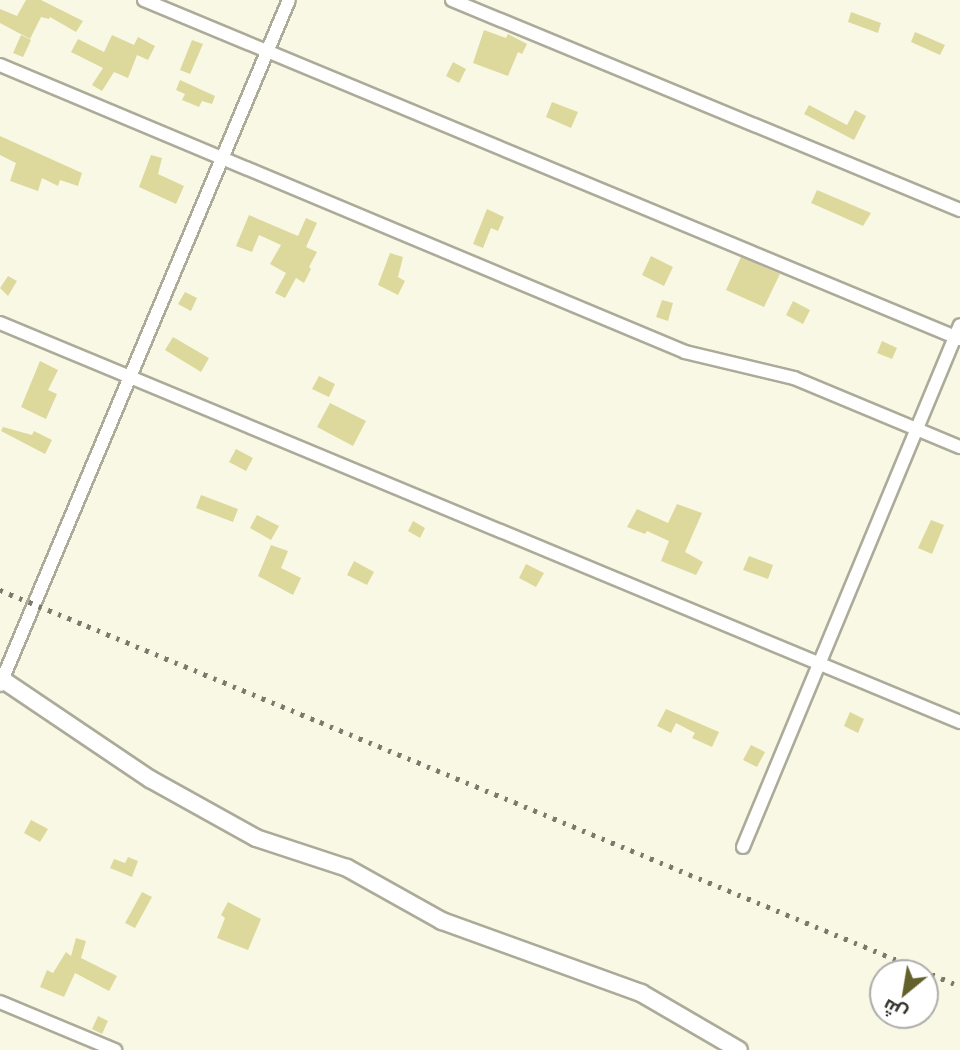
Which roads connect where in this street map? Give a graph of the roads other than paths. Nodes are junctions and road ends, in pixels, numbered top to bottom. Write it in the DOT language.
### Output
graph roads {
  1 [pos="144,0"];
  2 [pos="289,0"];
  3 [pos="452,0"];
  4 [pos="268,51"];
  5 [pos="0,65"];
  6 [pos="224,158"];
  7 [pos="960,210"];
  8 [pos="0,323"];
  9 [pos="958,334"];
  10 [pos="131,378"];
  11 [pos="917,429"];
  12 [pos="960,447"];
  13 [pos="819,664"];
  14 [pos="1,681"];
  15 [pos="960,722"];
  16 [pos="743,847"];
  17 [pos="0,1002"];
  18 [pos="115,1050"];
  19 [pos="739,1050"];
  1 -- 4 [label="street"];
  2 -- 4 [label="street"];
  3 -- 7 [label="street"];
  4 -- 6 [label="street"];
  4 -- 9 [label="street"];
  5 -- 6 [label="street"];
  6 -- 10 [label="street"];
  6 -- 11 [label="street"];
  8 -- 10 [label="street"];
  9 -- 11 [label="street"];
  10 -- 13 [label="street"];
  10 -- 14 [label="street"];
  11 -- 12 [label="street"];
  11 -- 13 [label="street"];
  13 -- 15 [label="street"];
  13 -- 16 [label="street"];
  14 -- 19 [label="street"];
  17 -- 18 [label="street"];
}
